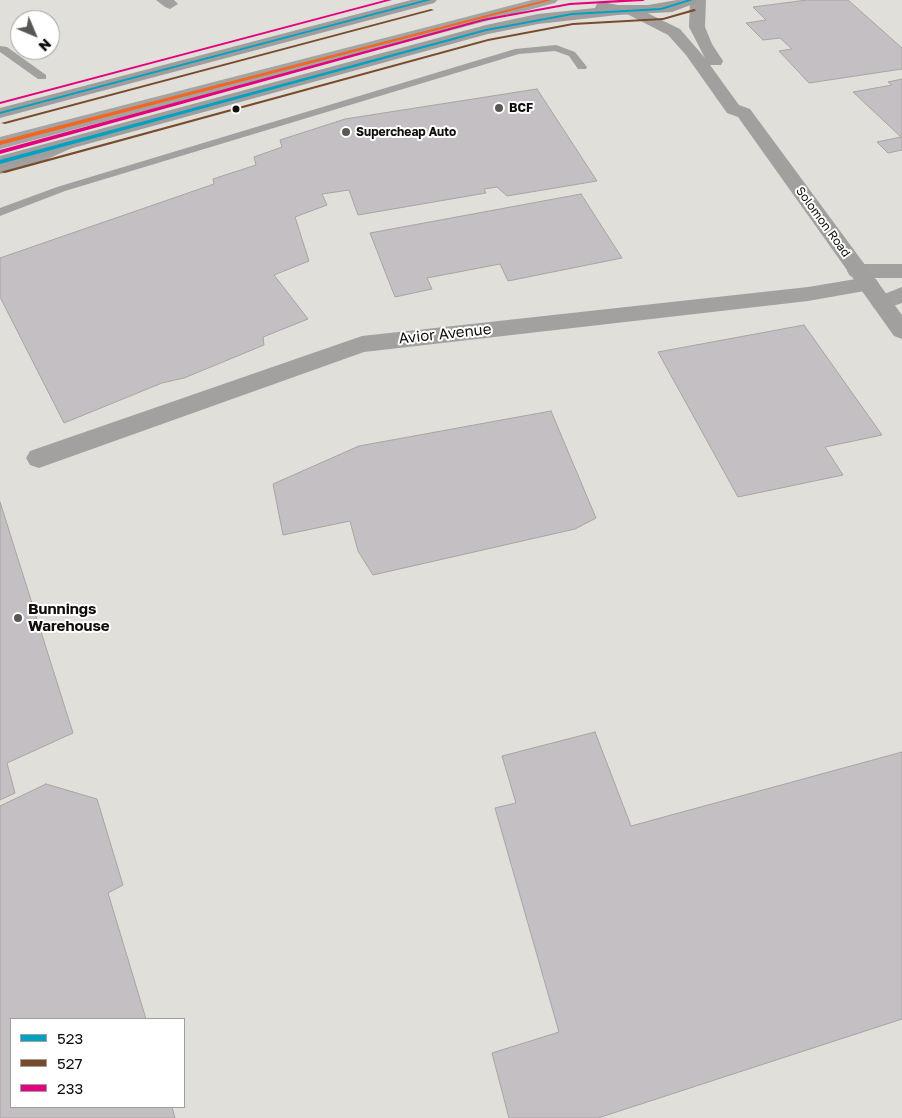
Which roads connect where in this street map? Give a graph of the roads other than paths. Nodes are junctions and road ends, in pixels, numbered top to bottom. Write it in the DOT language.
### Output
graph roads {
  1 [pos="429,0"];
  2 [pos="504,0"];
  3 [pos="550,0"];
  4 [pos="691,0"];
  5 [pos="698,0"];
  6 [pos="585,1"];
  7 [pos="624,10"];
  8 [pos="0,49"];
  9 [pos="582,67"];
  10 [pos="42,77"];
  11 [pos="0,113"];
  12 [pos="744,113"];
  13 [pos="0,130"];
  14 [pos="77,141"];
  15 [pos="0,144"];
  16 [pos="0,162"];
  17 [pos="0,171"];
  18 [pos="0,212"];
  19 [pos="902,271"];
  20 [pos="863,277"];
  21 [pos="902,294"];
  22 [pos="882,304"];
  23 [pos="902,331"];
  24 [pos="39,458"];
  1 -- 11 [label="highway"];
  2 -- 13 [label="main road"];
  3 -- 15 [label="main road"];
  4 -- 7 [label="highway"];
  5 -- 12 [label="main road, Solomon Road"];
  6 -- 7 [label="highway"];
  7 -- 12 [label="main road, Solomon Road"];
  7 -- 14 [label="highway"];
  8 -- 10 [label="lane"];
  9 -- 18 [label="lane"];
  12 -- 20 [label="main road, Solomon Road"];
  14 -- 16 [label="highway"];
  14 -- 17 [label="lane"];
  19 -- 20 [label="street, Avior Avenue"];
  20 -- 22 [label="main road, Solomon Road"];
  20 -- 24 [label="street, Avior Avenue"];
  21 -- 22 [label="street"];
  22 -- 23 [label="main road, Solomon Road"];
}
